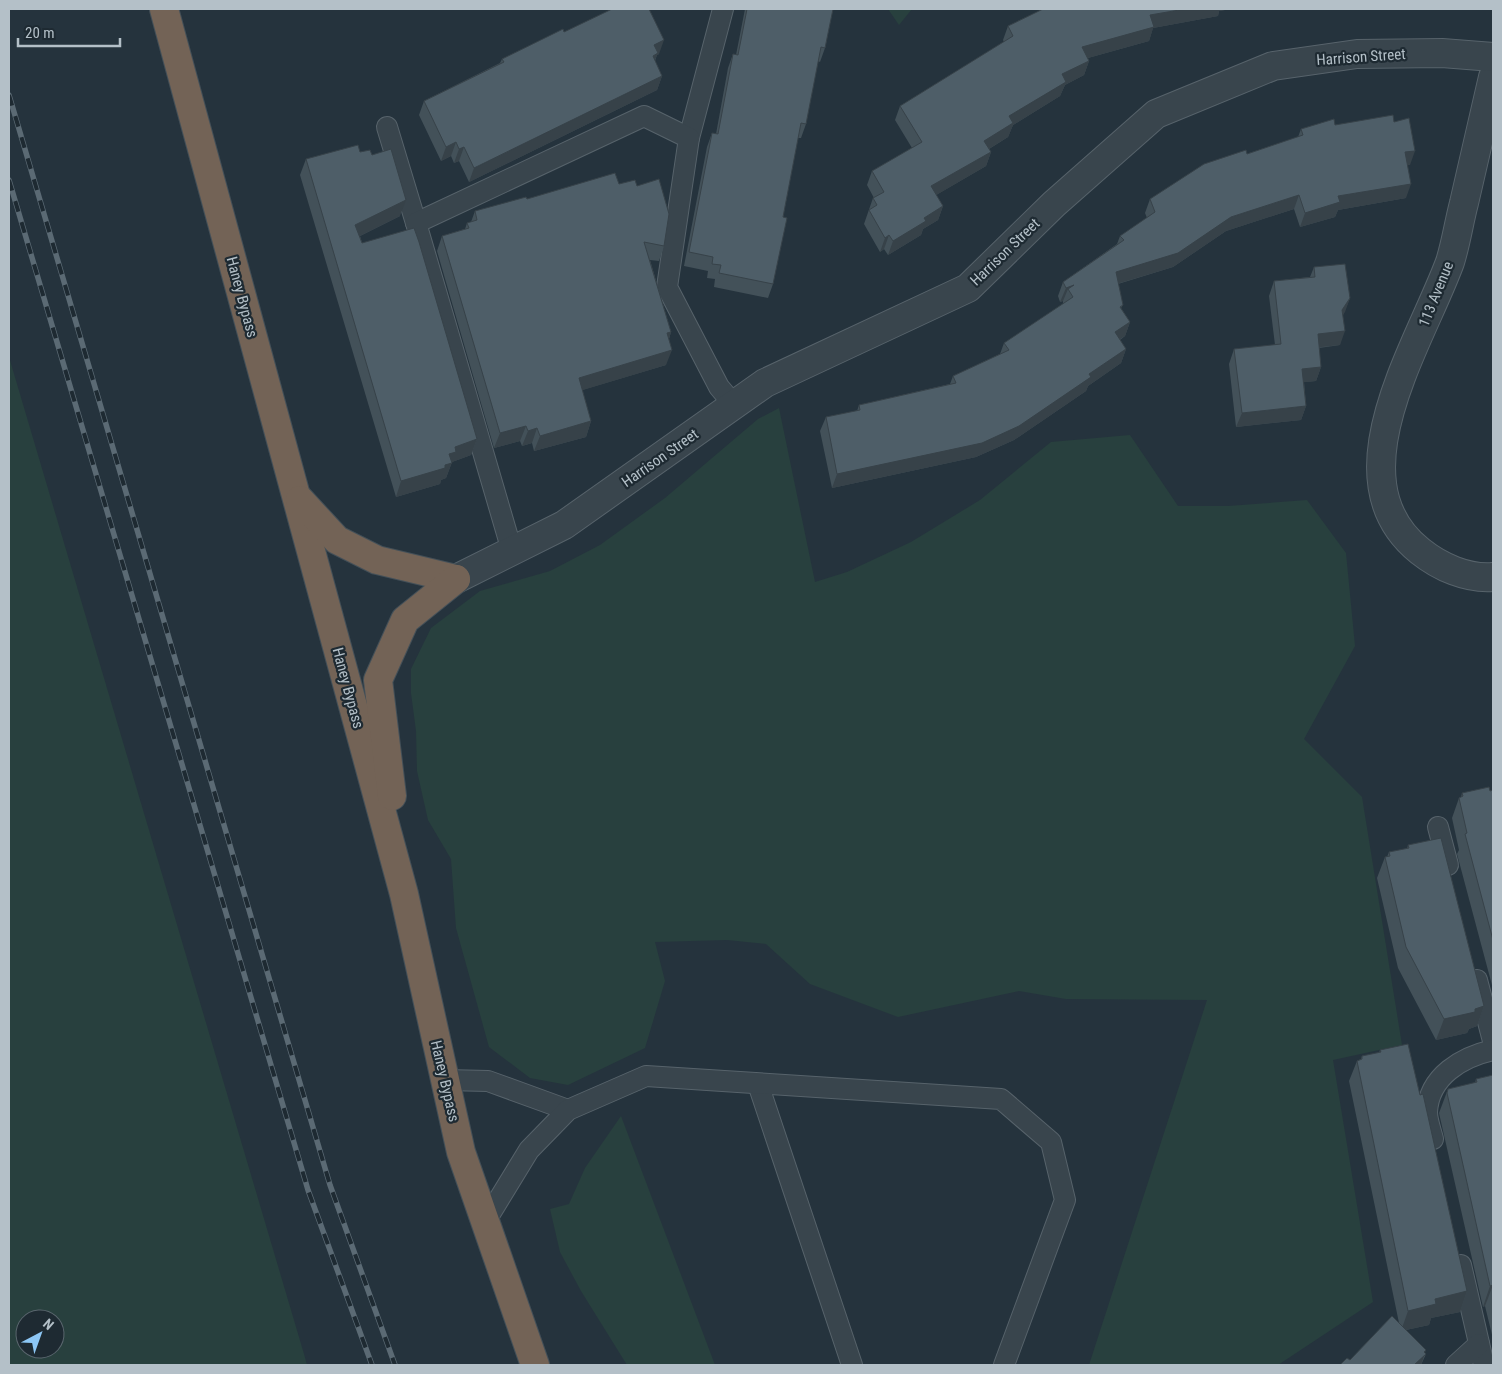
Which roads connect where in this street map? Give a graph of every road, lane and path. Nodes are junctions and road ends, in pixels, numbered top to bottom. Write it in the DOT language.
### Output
graph roads {
  1 [pos="164,9"];
  2 [pos="723,9"];
  3 [pos="1493,57"];
  4 [pos="1493,77"];
  5 [pos="387,126"];
  6 [pos="689,138"];
  7 [pos="416,223"];
  8 [pos="735,406"];
  9 [pos="296,495"];
  10 [pos="512,551"];
  11 [pos="1493,577"];
  12 [pos="456,579"];
  13 [pos="1438,827"];
  14 [pos="1452,883"];
  15 [pos="404,894"];
  16 [pos="1472,957"];
  17 [pos="1493,1041"];
  18 [pos="1493,1050"];
  19 [pos="445,1080"];
  20 [pos="758,1084"];
  21 [pos="568,1110"];
  22 [pos="1438,1161"];
  23 [pos="485,1222"];
  24 [pos="1457,1247"];
  25 [pos="1479,1344"];
  26 [pos="535,1365"];
  27 [pos="852,1365"];
  28 [pos="1004,1365"];
  29 [pos="1456,1365"];
  30 [pos="1484,1365"];
  1 -- 9 [label="highway, Haney Bypass"];
  2 -- 6 [label="lane"];
  3 -- 8 [label="street, Harrison Street"];
  4 -- 11 [label="street, 113 Avenue"];
  5 -- 7 [label="lane"];
  6 -- 7 [label="lane"];
  6 -- 8 [label="lane"];
  7 -- 10 [label="lane"];
  8 -- 10 [label="street, Harrison Street"];
  9 -- 12 [label="highway"];
  9 -- 15 [label="highway, Haney Bypass"];
  10 -- 12 [label="street, Harrison Street"];
  12 -- 15 [label="highway"];
  13 -- 14 [label="lane"];
  15 -- 19 [label="highway, Haney Bypass"];
  16 -- 17 [label="lane"];
  18 -- 22 [label="lane"];
  19 -- 21 [label="lane"];
  19 -- 23 [label="highway, Haney Bypass"];
  20 -- 21 [label="lane"];
  20 -- 27 [label="lane"];
  20 -- 28 [label="lane"];
  21 -- 23 [label="lane"];
  23 -- 26 [label="highway, Haney Bypass"];
  24 -- 25 [label="lane"];
  25 -- 29 [label="lane"];
  25 -- 30 [label="lane"];
}
